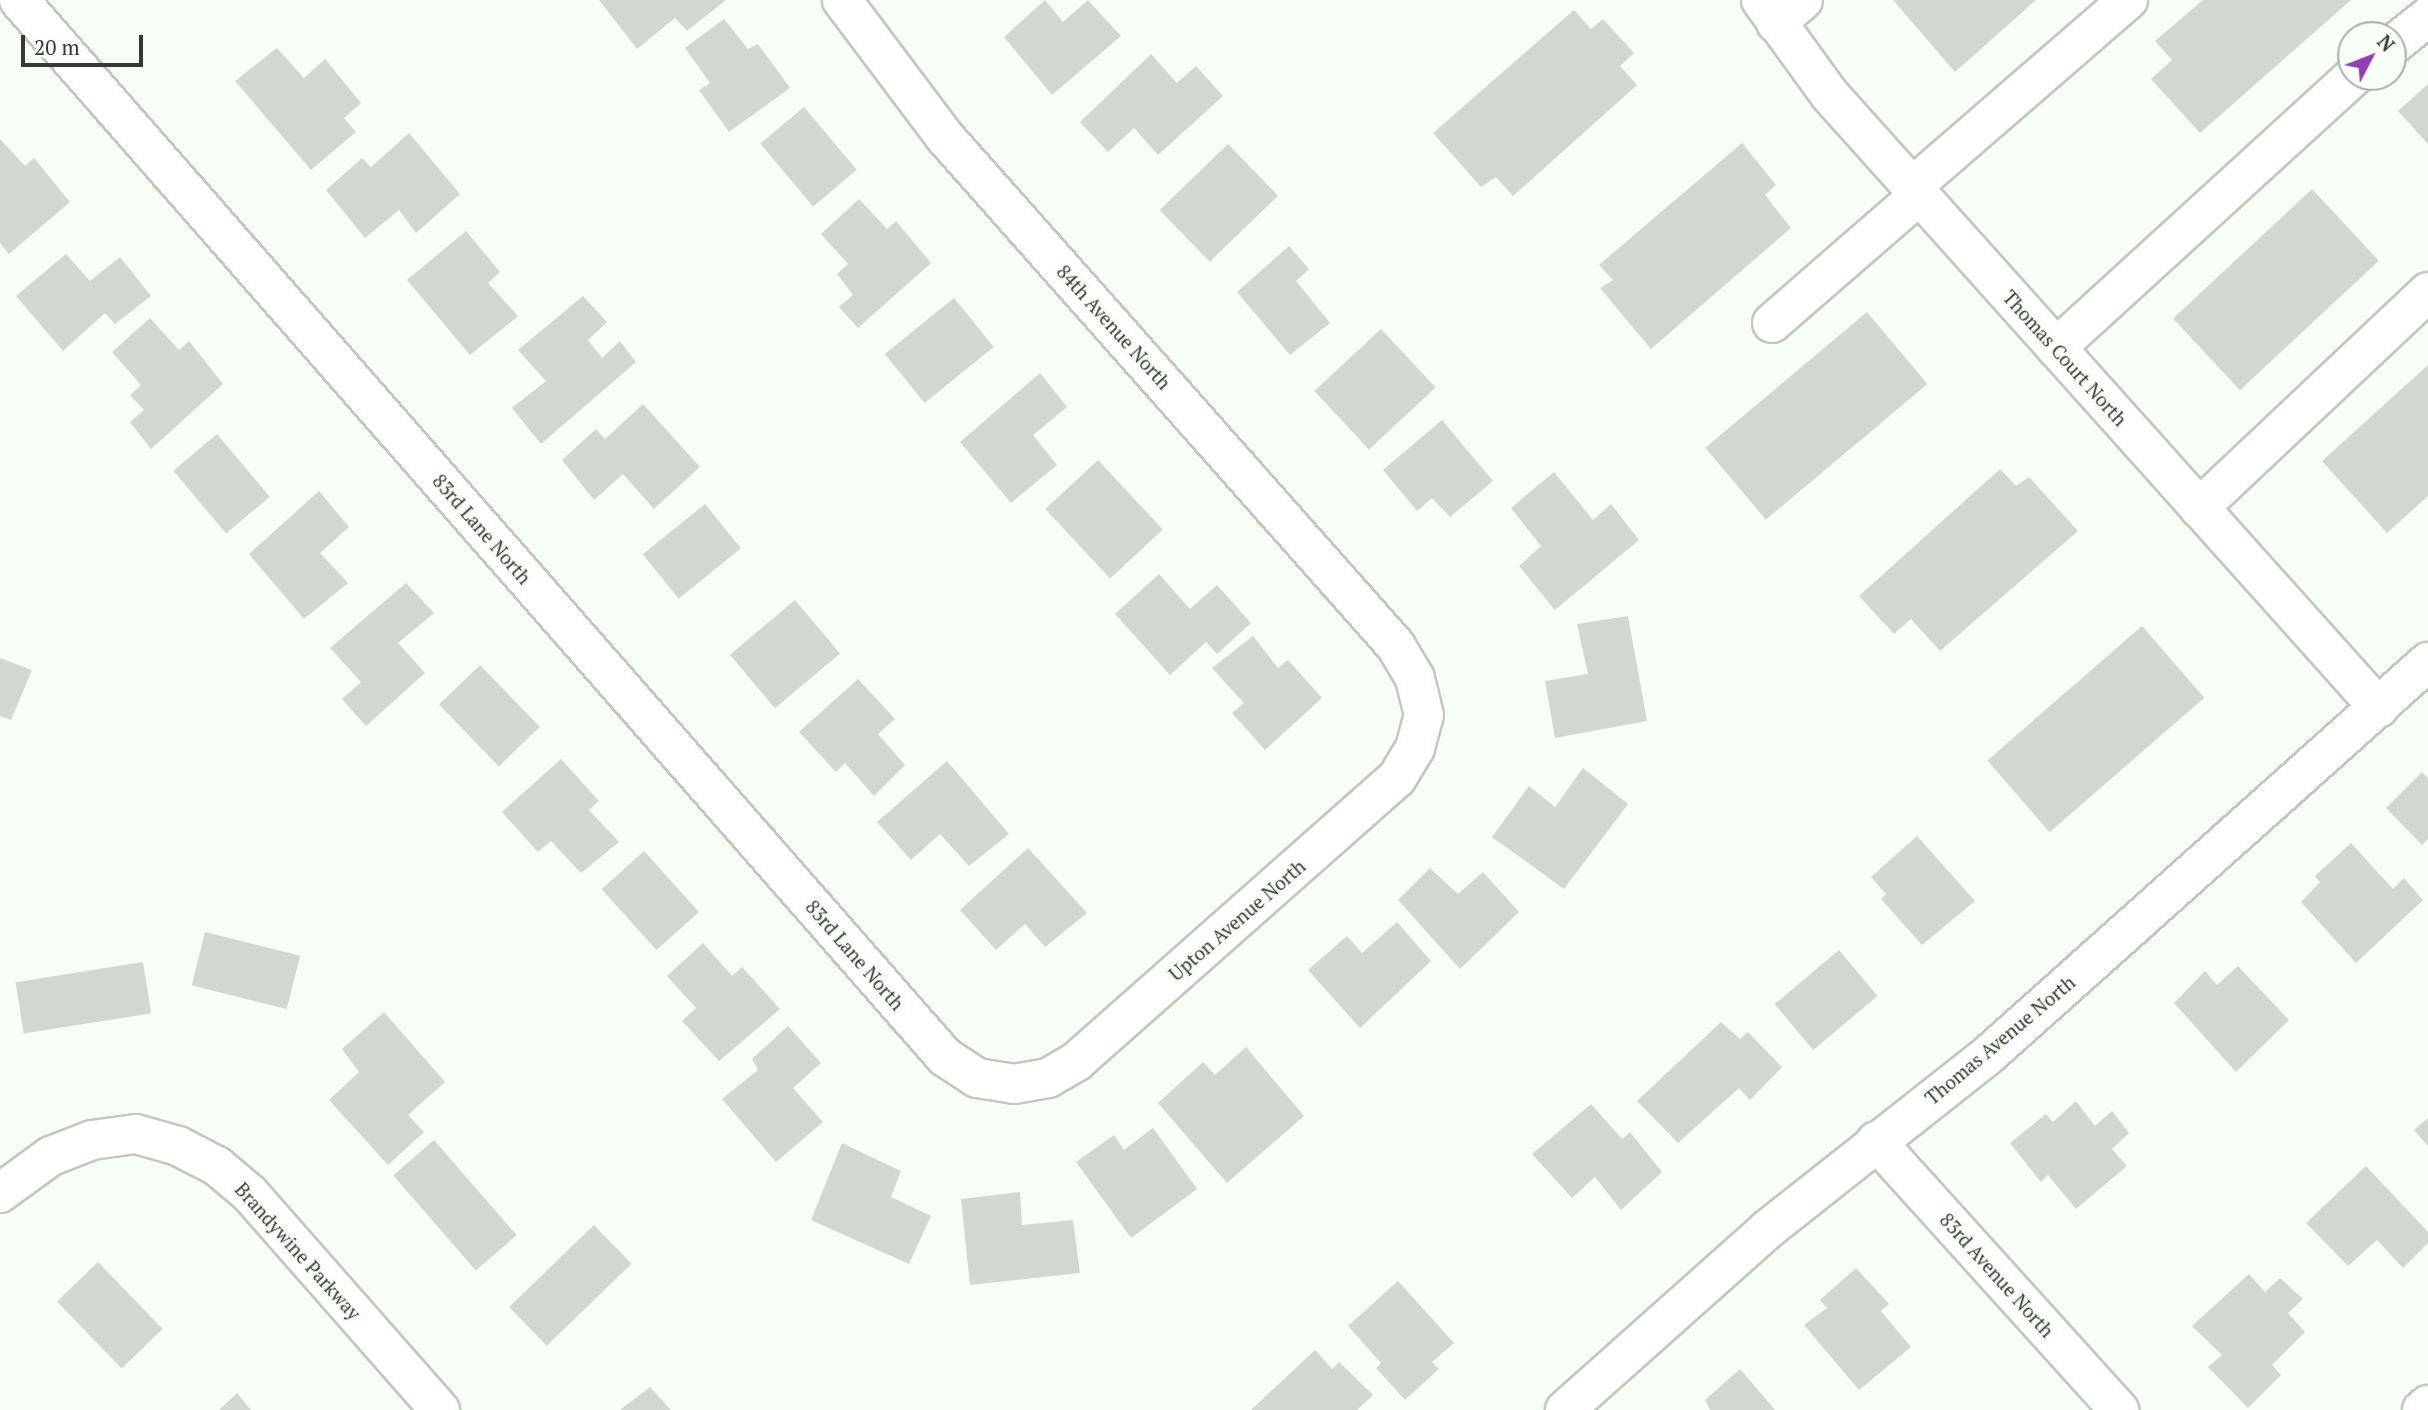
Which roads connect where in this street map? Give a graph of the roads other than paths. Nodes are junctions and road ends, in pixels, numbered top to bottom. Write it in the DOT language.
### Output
graph roads {
  1 [pos="19,0"];
  2 [pos="842,0"];
  3 [pos="2128,0"];
  4 [pos="1780,8"];
  5 [pos="2428,17"];
  6 [pos="2407,34"];
  7 [pos="2338,91"];
  8 [pos="1916,191"];
  9 [pos="2428,292"];
  10 [pos="1772,323"];
  11 [pos="2056,348"];
  12 [pos="2199,508"];
  13 [pos="1396,646"];
  14 [pos="2428,662"];
  15 [pos="2379,708"];
  16 [pos="945,1057"];
  17 [pos="1876,1141"];
  18 [pos="7,1186"];
  19 [pos="2428,1405"];
  20 [pos="440,1410"];
  21 [pos="1565,1410"];
  22 [pos="2119,1410"];
  23 [pos="2422,1410"];
  1 -- 16 [label="street, 83rd Lane North"];
  2 -- 13 [label="street, 84th Avenue North"];
  3 -- 8 [label="street"];
  4 -- 8 [label="street, Thomas Court North"];
  5 -- 6 [label="street"];
  7 -- 11 [label="street"];
  8 -- 10 [label="street"];
  8 -- 11 [label="street, Thomas Court North"];
  9 -- 12 [label="street"];
  11 -- 12 [label="street, Thomas Court North"];
  12 -- 15 [label="street, Thomas Court North"];
  13 -- 16 [label="street, Upton Avenue North"];
  14 -- 15 [label="street, Thomas Avenue North"];
  15 -- 17 [label="street, Thomas Avenue North"];
  17 -- 21 [label="street, Thomas Avenue North"];
  17 -- 22 [label="street, 83rd Avenue North"];
  18 -- 20 [label="street, Brandywine Parkway"];
  19 -- 23 [label="street"];
}
